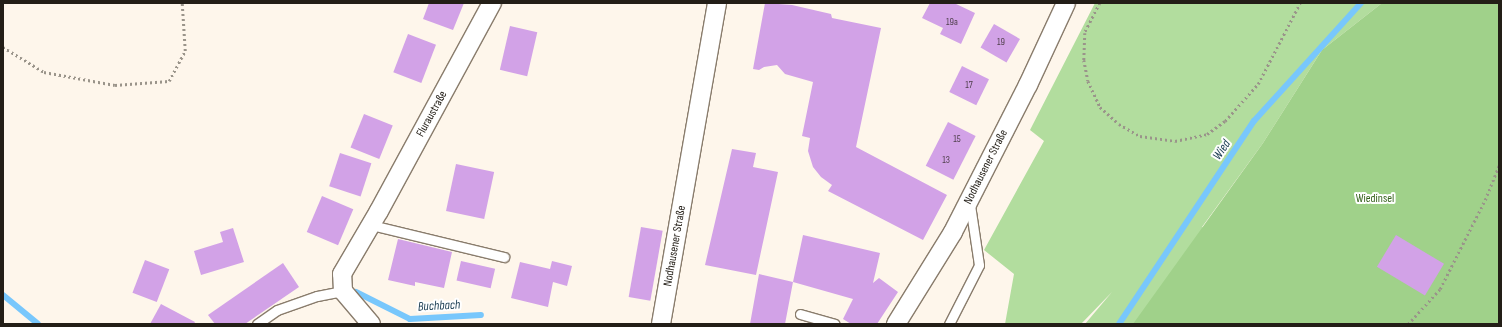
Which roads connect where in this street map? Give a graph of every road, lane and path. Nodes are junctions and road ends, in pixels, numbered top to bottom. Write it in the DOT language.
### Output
graph roads {
  1 [pos="182,3"];
  2 [pos="492,3"];
  3 [pos="717,3"];
  4 [pos="1066,3"];
  5 [pos="1100,3"];
  6 [pos="1300,3"];
  7 [pos="3,47"];
  8 [pos="1499,166"];
  9 [pos="969,201"];
  10 [pos="371,225"];
  11 [pos="504,257"];
  12 [pos="343,291"];
  13 [pos="800,314"];
  14 [pos="257,324"];
  15 [pos="371,324"];
  16 [pos="661,324"];
  17 [pos="835,324"];
  18 [pos="896,324"];
  19 [pos="949,324"];
  20 [pos="1408,324"];
  1 -- 7 [label="path"];
  2 -- 10 [label="street, Fluraustraße"];
  3 -- 16 [label="street, Nodhausener Straße"];
  4 -- 9 [label="street, Nodhausener Straße"];
  5 -- 6 [label="path"];
  8 -- 20 [label="path"];
  9 -- 18 [label="street, Nodhausener Straße"];
  9 -- 19 [label="lane"];
  10 -- 11 [label="lane"];
  10 -- 12 [label="street, Fluraustraße"];
  12 -- 14 [label="lane"];
  12 -- 15 [label="street"];
  13 -- 17 [label="lane"];
}
